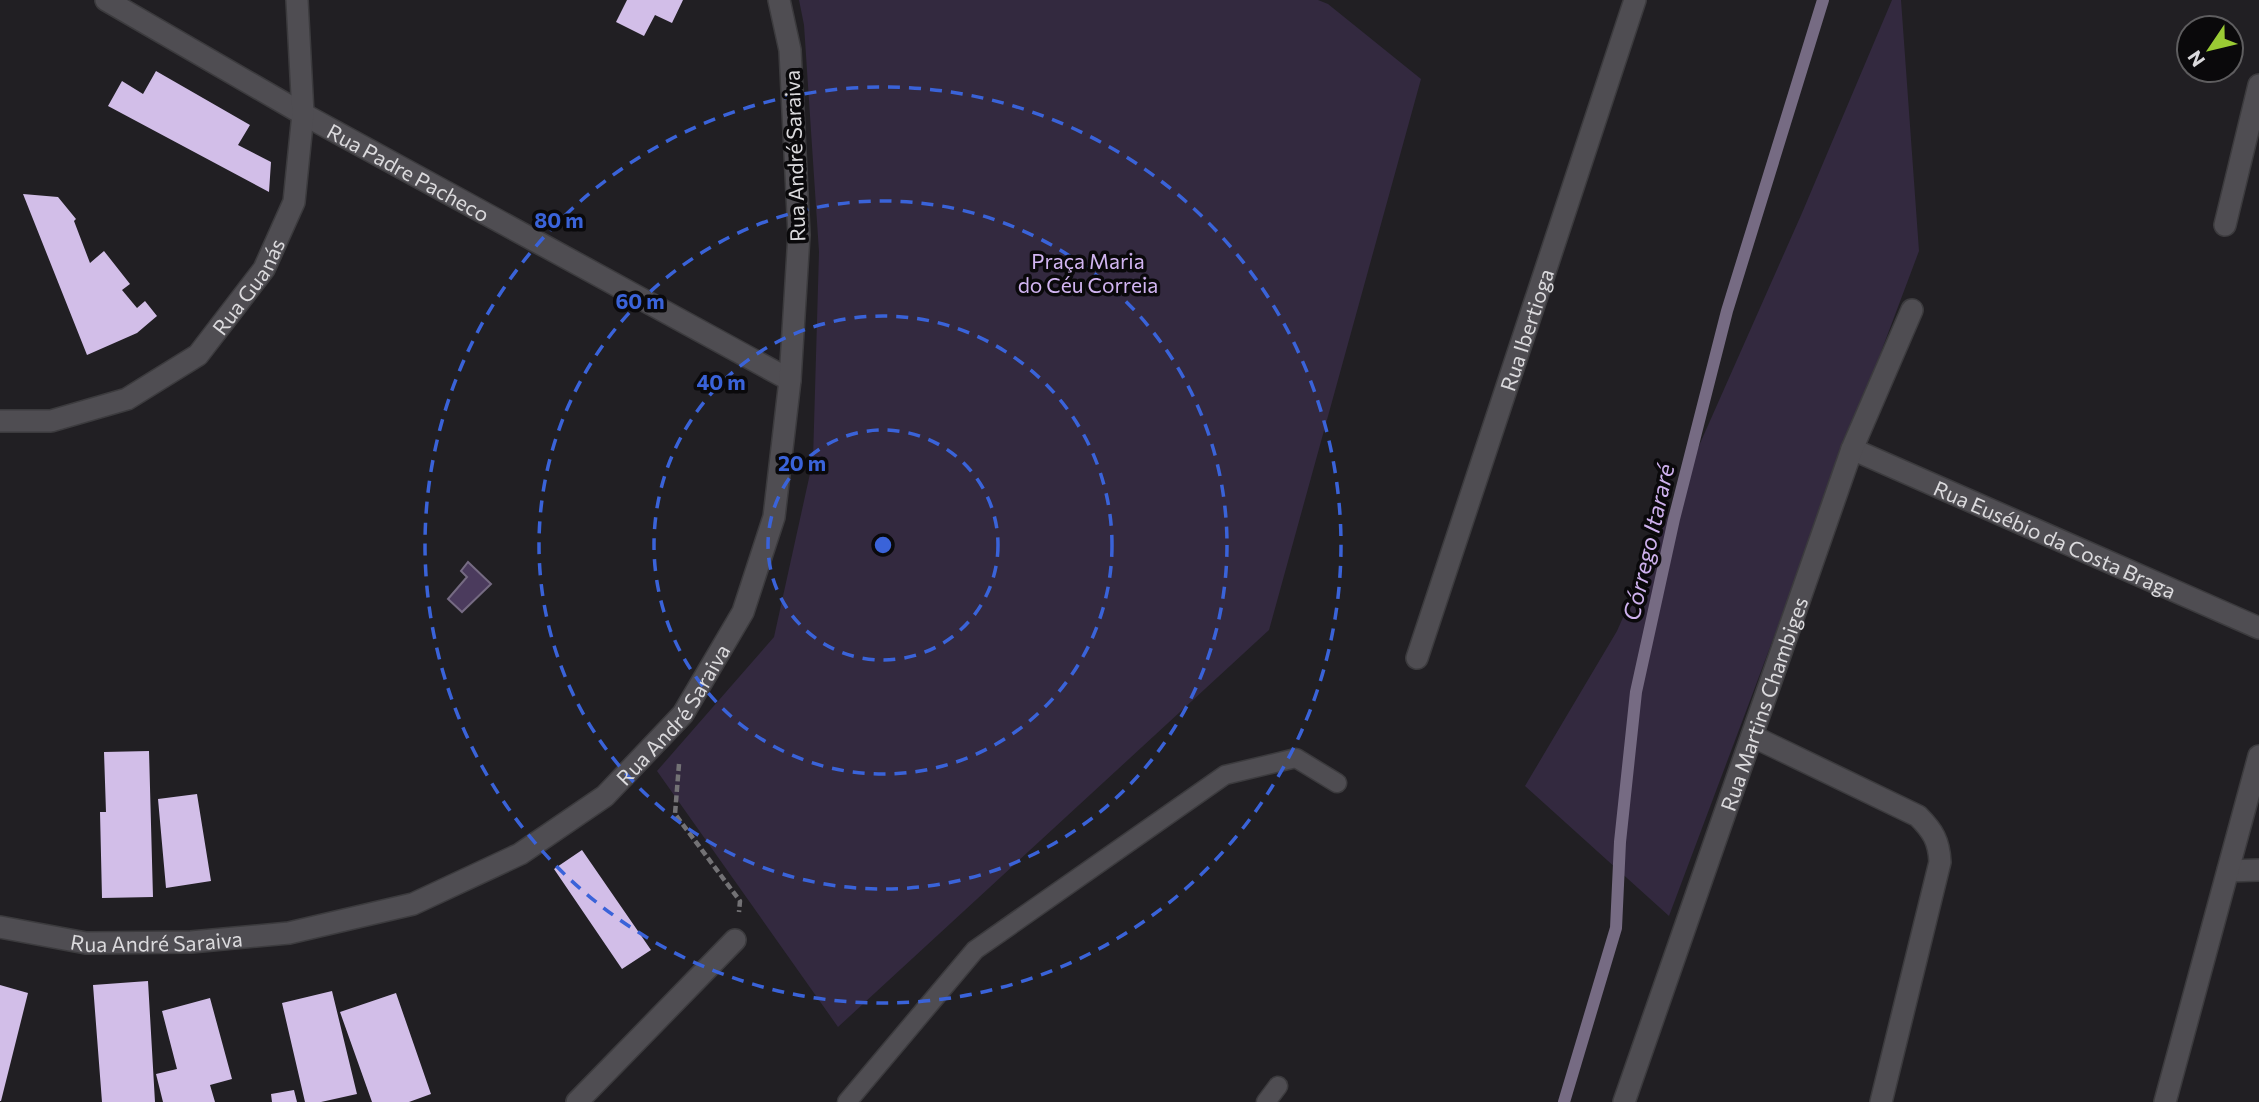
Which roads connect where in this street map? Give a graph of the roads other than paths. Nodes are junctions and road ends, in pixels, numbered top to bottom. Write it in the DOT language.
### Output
graph roads {
  1 [pos="106,0"];
  2 [pos="297,0"];
  3 [pos="779,0"];
  4 [pos="1635,0"];
  5 [pos="2259,85"];
  6 [pos="303,114"];
  7 [pos="2225,225"];
  8 [pos="1912,310"];
  9 [pos="790,380"];
  10 [pos="0,421"];
  11 [pos="1852,449"];
  12 [pos="2259,628"];
  13 [pos="1417,658"];
  14 [pos="1752,736"];
  15 [pos="2259,756"];
  16 [pos="1336,783"];
  17 [pos="2259,870"];
  18 [pos="2228,871"];
  19 [pos="0,927"];
  20 [pos="735,940"];
  21 [pos="1278,1086"];
  22 [pos="577,1102"];
  23 [pos="847,1102"];
  24 [pos="1266,1102"];
  25 [pos="1624,1102"];
  26 [pos="1881,1102"];
  27 [pos="2165,1102"];
  1 -- 6 [label="street, Rua Padre Pacheco"];
  2 -- 6 [label="street, Rua Guanás"];
  3 -- 9 [label="street, Rua André Saraiva"];
  4 -- 13 [label="street, Rua Ibertioga"];
  5 -- 7 [label="street"];
  6 -- 9 [label="street, Rua Padre Pacheco"];
  6 -- 10 [label="street, Rua Guanás"];
  8 -- 11 [label="street, Rua Martins Chambiges"];
  9 -- 19 [label="street, Rua André Saraiva"];
  11 -- 12 [label="street, Rua Eusébio da Costa Braga"];
  11 -- 14 [label="street, Rua Martins Chambiges"];
  14 -- 25 [label="street, Rua Martins Chambiges"];
  14 -- 26 [label="street"];
  15 -- 18 [label="street"];
  16 -- 23 [label="lane"];
  17 -- 18 [label="street"];
  18 -- 27 [label="street"];
  20 -- 22 [label="street"];
  21 -- 24 [label="lane"];
}
